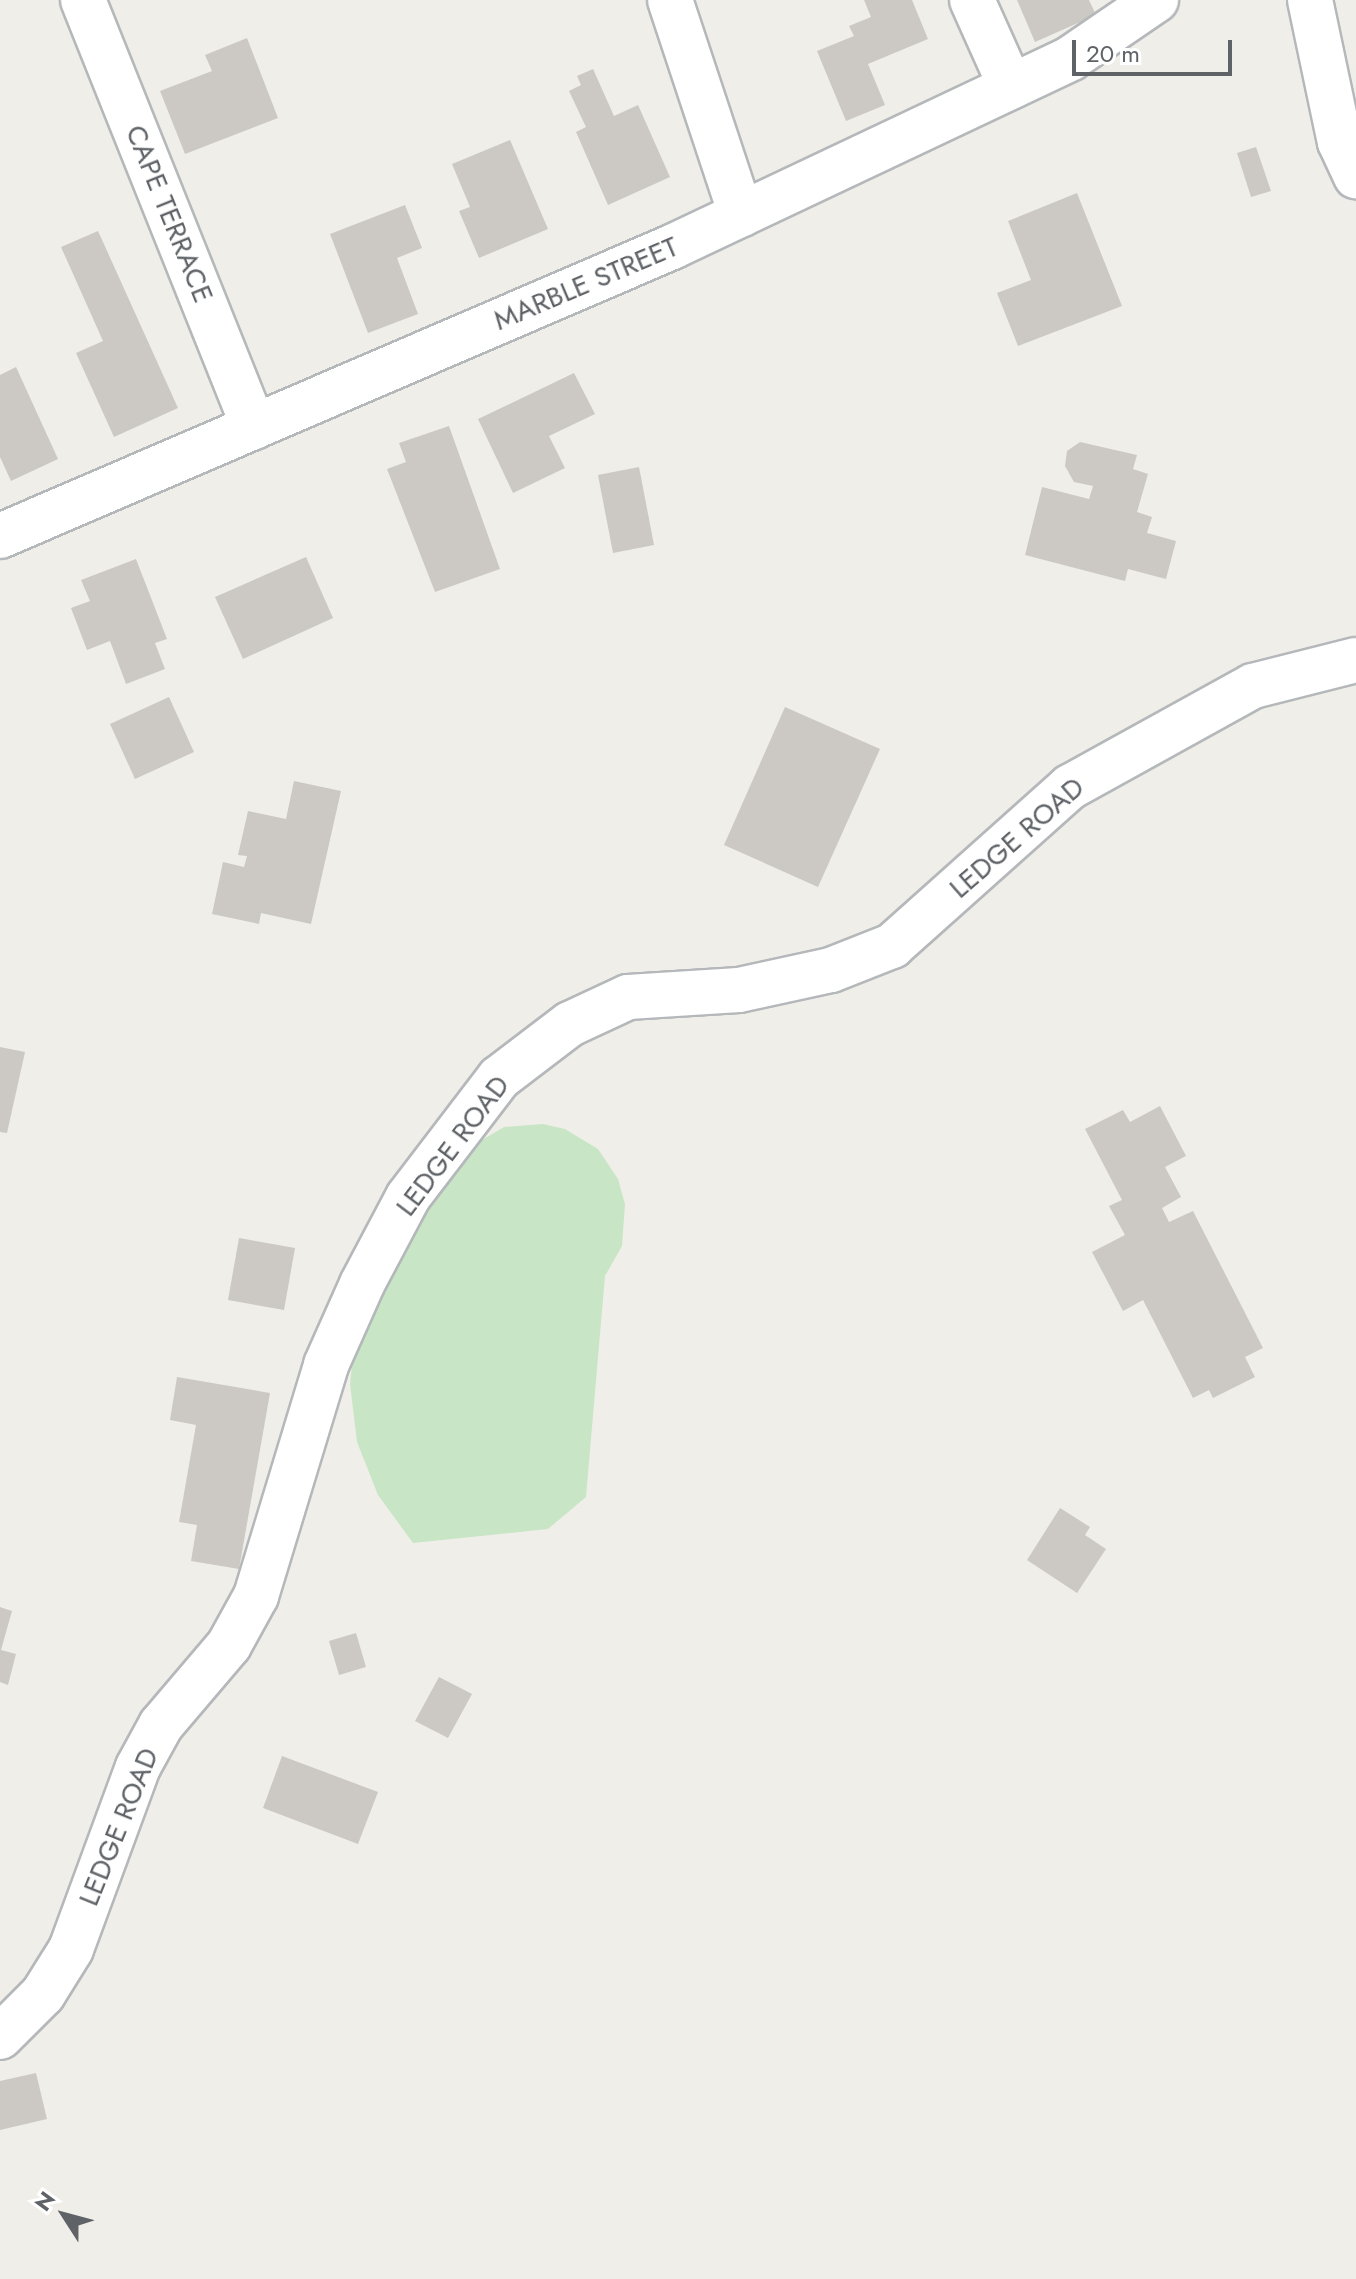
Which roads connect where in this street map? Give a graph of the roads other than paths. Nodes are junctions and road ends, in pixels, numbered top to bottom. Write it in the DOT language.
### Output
graph roads {
  1 [pos="83,0"];
  2 [pos="670,0"];
  3 [pos="972,0"];
  4 [pos="1156,0"];
  5 [pos="1310,0"];
  6 [pos="1011,87"];
  7 [pos="1356,176"];
  8 [pos="741,215"];
  9 [pos="254,427"];
  10 [pos="0,536"];
  11 [pos="1356,660"];
  12 [pos="0,2037"];
  1 -- 9 [label="street, CAPE TERRACE"];
  2 -- 8 [label="street"];
  3 -- 6 [label="street"];
  4 -- 6 [label="street, MARBLE STREET"];
  5 -- 7 [label="street"];
  6 -- 8 [label="street, MARBLE STREET"];
  8 -- 9 [label="street, MARBLE STREET"];
  9 -- 10 [label="street, MARBLE STREET"];
  11 -- 12 [label="street, LEDGE ROAD"];
}
